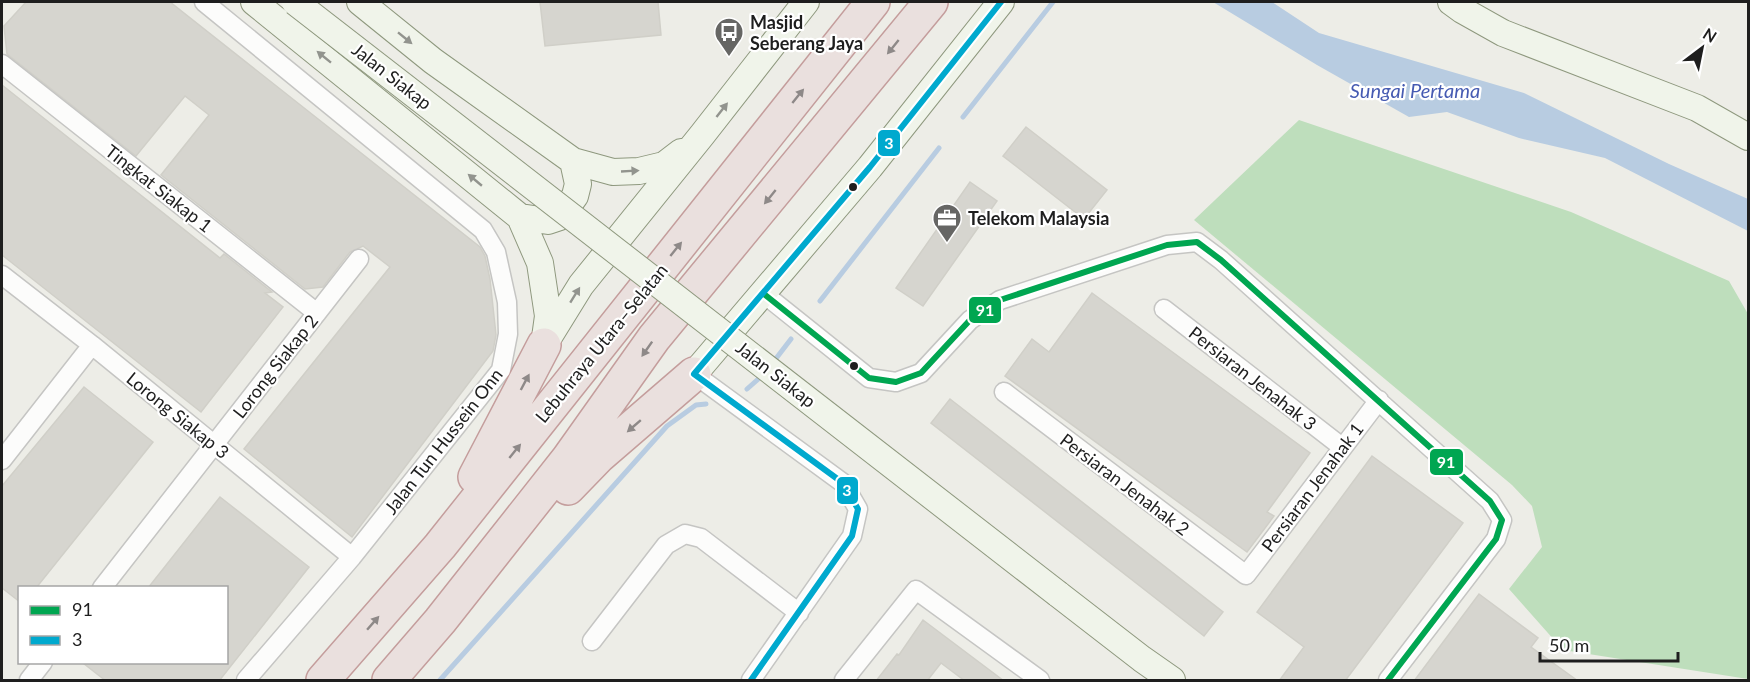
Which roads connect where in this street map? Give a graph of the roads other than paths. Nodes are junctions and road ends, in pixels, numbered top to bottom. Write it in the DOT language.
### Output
graph roads {
  1 [pos="204,2"];
  2 [pos="254,2"];
  3 [pos="295,2"];
  4 [pos="360,2"];
  5 [pos="806,2"];
  6 [pos="873,2"];
  7 [pos="931,2"];
  8 [pos="1002,2"];
  9 [pos="1461,4"];
  10 [pos="2,64"];
  11 [pos="702,135"];
  12 [pos="1749,137"];
  13 [pos="573,161"];
  14 [pos="520,217"];
  15 [pos="359,259"];
  16 [pos="2,275"];
  17 [pos="764,294"];
  18 [pos="1164,309"];
  19 [pos="317,313"];
  20 [pos="92,345"];
  21 [pos="544,345"];
  22 [pos="694,374"];
  23 [pos="1004,392"];
  24 [pos="1378,400"];
  25 [pos="214,444"];
  26 [pos="1342,447"];
  27 [pos="2,460"];
  28 [pos="440,546"];
  29 [pos="352,557"];
  30 [pos="1246,575"];
  31 [pos="104,586"];
  32 [pos="798,613"];
  33 [pos="440,621"];
  34 [pos="592,641"];
  35 [pos="1142,659"];
  36 [pos="42,664"];
  37 [pos="29,681"];
  38 [pos="246,681"];
  39 [pos="323,681"];
  40 [pos="389,681"];
  41 [pos="751,681"];
  42 [pos="844,681"];
  43 [pos="1040,681"];
  44 [pos="1165,681"];
  45 [pos="1172,681"];
  46 [pos="1388,681"];
  1 -- 29 [label="street, Jalan Tun Hussein Onn"];
  14 -- 2 [label="main road, one-way"];
  3 -- 35 [label="main road, Jalan Siakap, bridge"];
  4 -- 13 [label="main road, one-way"];
  11 -- 5 [label="main road, one-way"];
  28 -- 6 [label="highway, Lebuhraya Utara–Selatan, one-way"];
  7 -- 33 [label="highway, one-way"];
  8 -- 17 [label="main road"];
  9 -- 12 [label="main road"];
  10 -- 19 [label="street, Tingkat Siakap 1"];
  13 -- 11 [label="main road, one-way"];
  21 -- 11 [label="main road, one-way"];
  13 -- 14 [label="main road"];
  14 -- 21 [label="main road"];
  15 -- 19 [label="street, Lorong Siakap 2"];
  16 -- 20 [label="street, Lorong Siakap 3"];
  17 -- 22 [label="main road"];
  17 -- 24 [label="street"];
  18 -- 26 [label="street, Persiaran Jenahak 3"];
  19 -- 25 [label="street, Lorong Siakap 2"];
  20 -- 25 [label="street, Lorong Siakap 3"];
  20 -- 27 [label="street"];
  28 -- 21 [label="highway, one-way"];
  22 -- 32 [label="street"];
  22 -- 33 [label="highway, one-way"];
  23 -- 30 [label="street, Persiaran Jenahak 2"];
  24 -- 26 [label="street, Persiaran Jenahak 1"];
  24 -- 46 [label="street"];
  25 -- 29 [label="street, Lorong Siakap 3"];
  25 -- 31 [label="street, Lorong Siakap 2"];
  26 -- 30 [label="street, Persiaran Jenahak 1"];
  39 -- 28 [label="highway, Lebuhraya Utara–Selatan, one-way"];
  29 -- 38 [label="street, Jalan Tun Hussein Onn"];
  32 -- 34 [label="street"];
  32 -- 41 [label="street"];
  33 -- 40 [label="highway"];
  35 -- 44 [label="main road"];
  35 -- 45 [label="main road"];
  36 -- 37 [label="street"];
  42 -- 43 [label="street"];
}
